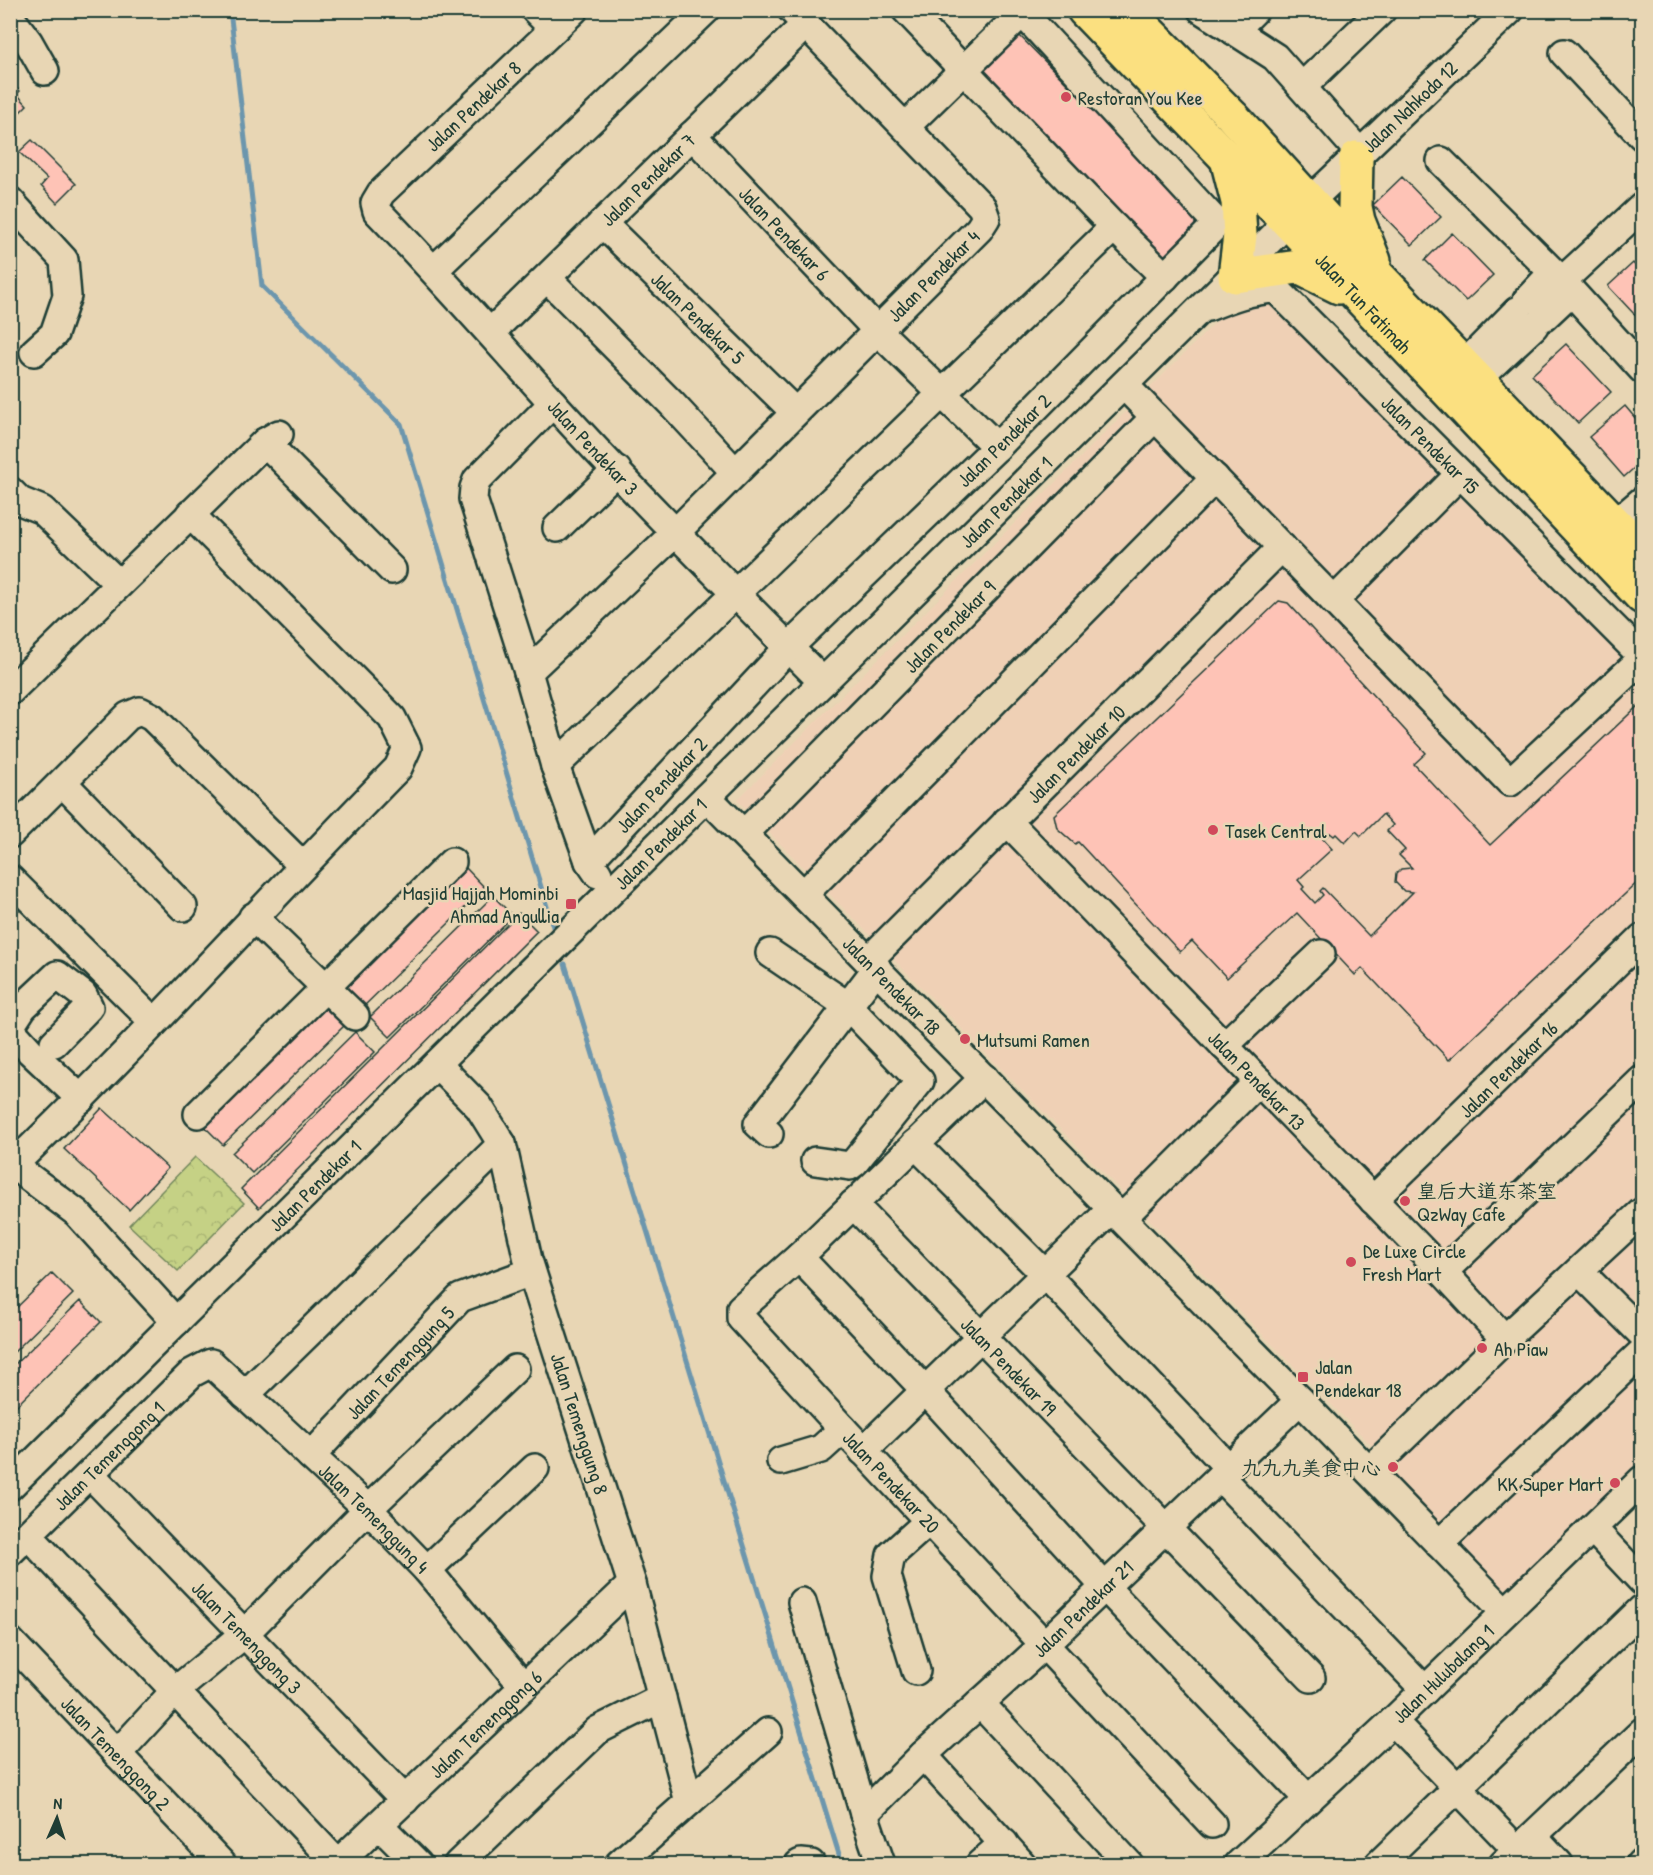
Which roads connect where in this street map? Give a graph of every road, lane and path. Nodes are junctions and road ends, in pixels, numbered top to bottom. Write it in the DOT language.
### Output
graph roads {
  1 [pos="574,10"];
  2 [pos="706,10"];
  3 [pos="906,10"];
  4 [pos="1084,10"];
  5 [pos="1127,10"];
  6 [pos="1202,10"];
  7 [pos="1255,10"];
  8 [pos="1382,10"];
  9 [pos="1510,10"];
  10 [pos="1021,12"];
  11 [pos="10,17"];
  12 [pos="798,18"];
  13 [pos="544,20"];
  14 [pos="1234,31"];
  15 [pos="1564,53"];
  16 [pos="964,70"];
  17 [pos="45,71"];
  18 [pos="1302,87"];
  19 [pos="906,126"];
  20 [pos="692,135"];
  21 [pos="1642,136"];
  22 [pos="1358,155"];
  23 [pos="1227,158"];
  24 [pos="1441,161"];
  25 [pos="10,201"];
  26 [pos="375,203"];
  27 [pos="1642,207"];
  28 [pos="1299,212"];
  29 [pos="602,223"];
  30 [pos="1114,227"];
  31 [pos="434,270"];
  32 [pos="1235,276"];
  33 [pos="1165,277"];
  34 [pos="547,278"];
  35 [pos="1562,281"];
  36 [pos="1369,288"];
  37 [pos="1199,310"];
  38 [pos="877,330"];
  39 [pos="490,332"];
  40 [pos="34,352"];
  41 [pos="1642,369"];
  42 [pos="1470,372"];
  43 [pos="1124,385"];
  44 [pos="943,393"];
  45 [pos="553,403"];
  46 [pos="795,412"];
  47 [pos="1155,417"];
  48 [pos="997,447"];
  49 [pos="1508,455"];
  50 [pos="617,470"];
  51 [pos="735,472"];
  52 [pos="1460,474"];
  53 [pos="1215,478"];
  54 [pos="14,501"];
  55 [pos="1642,501"];
  56 [pos="190,514"];
  57 [pos="1615,524"];
  58 [pos="557,528"];
  59 [pos="676,532"];
  60 [pos="1282,547"];
  61 [pos="1642,551"];
  62 [pos="392,570"];
  63 [pos="119,584"];
  64 [pos="736,593"];
  65 [pos="1642,597"];
  66 [pos="1334,601"];
  67 [pos="789,647"];
  68 [pos="1642,658"];
  69 [pos="528,672"];
  70 [pos="823,682"];
  71 [pos="10,691"];
  72 [pos="555,765"];
  73 [pos="63,783"];
  74 [pos="707,797"];
  75 [pos="1007,822"];
  76 [pos="10,834"];
  77 [pos="744,834"];
  78 [pos="589,861"];
  79 [pos="452,862"];
  80 [pos="302,865"];
  81 [pos="10,879"];
  82 [pos="611,892"];
  83 [pos="804,894"];
  84 [pos="183,907"];
  85 [pos="253,917"];
  86 [pos="1642,938"];
  87 [pos="770,952"];
  88 [pos="1321,954"];
  89 [pos="873,964"];
  90 [pos="325,988"];
  91 [pos="848,1006"];
  92 [pos="355,1017"];
  93 [pos="154,1022"];
  94 [pos="10,1028"];
  95 [pos="54,1043"];
  96 [pos="1224,1046"];
  97 [pos="437,1064"];
  98 [pos="984,1078"];
  99 [pos="1642,1080"];
  100 [pos="1259,1081"];
  101 [pos="81,1099"];
  102 [pos="198,1114"];
  103 [pos="769,1134"];
  104 [pos="502,1144"];
  105 [pos="915,1144"];
  106 [pos="815,1161"];
  107 [pos="12,1164"];
  108 [pos="1373,1200"];
  109 [pos="853,1204"];
  110 [pos="1642,1212"];
  111 [pos="1117,1213"];
  112 [pos="798,1257"];
  113 [pos="1579,1271"];
  114 [pos="531,1272"];
  115 [pos="1443,1272"];
  116 [pos="1045,1274"];
  117 [pos="176,1322"];
  118 [pos="1642,1334"];
  119 [pos="980,1336"];
  120 [pos="1505,1339"];
  121 [pos="1642,1352"];
  122 [pos="211,1363"];
  123 [pos="515,1369"];
  124 [pos="925,1390"];
  125 [pos="245,1395"];
  126 [pos="1300,1400"];
  127 [pos="843,1430"];
  128 [pos="863,1451"];
  129 [pos="311,1456"];
  130 [pos="781,1461"];
  131 [pos="535,1468"];
  132 [pos="1369,1471"];
  133 [pos="1225,1472"];
  134 [pos="90,1475"];
  135 [pos="1642,1480"];
  136 [pos="10,1486"];
  137 [pos="368,1509"];
  138 [pos="929,1521"];
  139 [pos="1166,1529"];
  140 [pos="1593,1529"];
  141 [pos="19,1544"];
  142 [pos="1439,1544"];
  143 [pos="427,1570"];
  144 [pos="1642,1581"];
  145 [pos="632,1584"];
  146 [pos="1105,1587"];
  147 [pos="802,1602"];
  148 [pos="1642,1609"];
  149 [pos="1505,1612"];
  150 [pos="244,1634"];
  151 [pos="10,1641"];
  152 [pos="1045,1644"];
  153 [pos="916,1671"];
  154 [pos="1311,1678"];
  155 [pos="524,1687"];
  156 [pos="1425,1690"];
  157 [pos="174,1692"];
  158 [pos="662,1698"];
  159 [pos="980,1703"];
  160 [pos="1393,1721"];
  161 [pos="768,1732"];
  162 [pos="1642,1732"];
  163 [pos="117,1754"];
  164 [pos="923,1755"];
  165 [pos="1458,1789"];
  166 [pos="1308,1799"];
  167 [pos="405,1800"];
  168 [pos="689,1802"];
  169 [pos="864,1814"];
  170 [pos="1212,1824"];
  171 [pos="379,1825"];
  172 [pos="1004,1844"];
  173 [pos="1518,1850"];
  174 [pos="222,1864"];
  175 [pos="337,1864"];
  176 [pos="418,1864"];
  177 [pos="458,1864"];
  178 [pos="618,1864"];
  179 [pos="881,1864"];
  180 [pos="980,1864"];
  181 [pos="1022,1864"];
  182 [pos="1129,1864"];
  183 [pos="1239,1864"];
  184 [pos="1379,1864"];
  185 [pos="1559,1864"];
  1 -- 13 [label="street, Jalan Pendekar 8"];
  2 -- 31 [label="street"];
  3 -- 16 [label="street"];
  4 -- 23 [label="main road, Jalan Tun Fatimah"];
  5 -- 28 [label="main road, Jalan Tun Fatimah"];
  6 -- 14 [label="street"];
  7 -- 14 [label="street"];
  8 -- 18 [label="street"];
  9 -- 22 [label="street, Jalan Nahkoda 12"];
  10 -- 16 [label="street"];
  10 -- 33 [label="street, Jalan Pendekar 2"];
  11 -- 17 [label="street"];
  12 -- 19 [label="street, Jalan Pendekar 4"];
  12 -- 20 [label="street, Jalan Pendekar 7"];
  13 -- 26 [label="street, Jalan Pendekar 8"];
  14 -- 18 [label="street"];
  15 -- 21 [label="street"];
  16 -- 19 [label="street"];
  16 -- 30 [label="street"];
  18 -- 22 [label="street"];
  19 -- 38 [label="street, Jalan Pendekar 4"];
  20 -- 29 [label="street, Jalan Pendekar 7"];
  20 -- 38 [label="street, Jalan Pendekar 6"];
  22 -- 28 [label="street, Jalan Nahkoda 12"];
  22 -- 36 [label="main road"];
  23 -- 28 [label="main road, Jalan Tun Fatimah"];
  23 -- 32 [label="main road"];
  24 -- 35 [label="street"];
  25 -- 40 [label="street"];
  26 -- 31 [label="street, Jalan Pendekar 3"];
  27 -- 35 [label="street"];
  28 -- 32 [label="street, Jalan Pendekar 1"];
  28 -- 36 [label="main road, Jalan Tun Fatimah"];
  29 -- 34 [label="street, Jalan Pendekar 7"];
  29 -- 46 [label="street, Jalan Pendekar 5"];
  30 -- 33 [label="street"];
  30 -- 44 [label="street"];
  31 -- 39 [label="street, Jalan Pendekar 3"];
  32 -- 36 [label="main road"];
  32 -- 37 [label="street, Jalan Pendekar 1"];
  33 -- 48 [label="street, Jalan Pendekar 2"];
  34 -- 39 [label="street, Jalan Pendekar 7"];
  34 -- 51 [label="street"];
  35 -- 41 [label="street"];
  35 -- 42 [label="street"];
  36 -- 42 [label="main road, Jalan Tun Fatimah"];
  36 -- 49 [label="main road, Jalan Tun Fatimah"];
  37 -- 43 [label="street, Jalan Pendekar 1"];
  37 -- 52 [label="street, Jalan Pendekar 15"];
  38 -- 44 [label="street, Jalan Pendekar 6"];
  38 -- 46 [label="street, Jalan Pendekar 4"];
  39 -- 45 [label="street, Jalan Pendekar 3"];
  42 -- 49 [label="main road"];
  42 -- 57 [label="main road, Jalan Tun Fatimah"];
  43 -- 47 [label="street"];
  43 -- 70 [label="street, Jalan Pendekar 1"];
  44 -- 48 [label="street, Jalan Pendekar 6"];
  44 -- 64 [label="street"];
  45 -- 50 [label="street, Jalan Pendekar 3"];
  45 -- 69 [label="street"];
  46 -- 51 [label="street, Jalan Pendekar 4"];
  47 -- 53 [label="street"];
  47 -- 77 [label="street, Jalan Pendekar 9"];
  48 -- 67 [label="street, Jalan Pendekar 2"];
  49 -- 65 [label="main road, Jalan Tun Fatimah"];
  50 -- 58 [label="street"];
  50 -- 59 [label="street, Jalan Pendekar 3"];
  51 -- 59 [label="street, Jalan Pendekar 4"];
  52 -- 66 [label="street"];
  52 -- 68 [label="street, Jalan Pendekar 15"];
  53 -- 60 [label="street"];
  53 -- 83 [label="street"];
  54 -- 63 [label="street"];
  55 -- 57 [label="street"];
  56 -- 62 [label="street"];
  56 -- 63 [label="street"];
  56 -- 80 [label="street"];
  57 -- 61 [label="main road, Jalan Tun Fatimah"];
  59 -- 64 [label="street, Jalan Pendekar 3"];
  59 -- 69 [label="street, Jalan Pendekar 4"];
  60 -- 66 [label="street"];
  60 -- 75 [label="street, Jalan Pendekar 10"];
  63 -- 71 [label="street"];
  64 -- 67 [label="street, Jalan Pendekar 3"];
  64 -- 72 [label="street"];
  66 -- 68 [label="street"];
  67 -- 70 [label="street, Jalan Pendekar 3"];
  67 -- 78 [label="street, Jalan Pendekar 2"];
  69 -- 72 [label="street"];
  70 -- 74 [label="street, Jalan Pendekar 1"];
  72 -- 78 [label="street"];
  73 -- 76 [label="street"];
  73 -- 80 [label="street"];
  73 -- 84 [label="street"];
  74 -- 77 [label="street, Jalan Pendekar 18"];
  74 -- 82 [label="street, Jalan Pendekar 1"];
  75 -- 89 [label="street, Jalan Pendekar 10"];
  75 -- 96 [label="street, Jalan Pendekar 13"];
  77 -- 83 [label="street, Jalan Pendekar 18"];
  78 -- 82 [label="street"];
  79 -- 90 [label="street"];
  80 -- 85 [label="street"];
  81 -- 93 [label="street"];
  82 -- 97 [label="street, Jalan Pendekar 1"];
  83 -- 89 [label="street, Jalan Pendekar 18"];
  85 -- 90 [label="street"];
  85 -- 93 [label="street"];
  86 -- 108 [label="street, Jalan Pendekar 16"];
  87 -- 91 [label="street"];
  88 -- 96 [label="street"];
  89 -- 91 [label="street, Jalan Pendekar 10"];
  89 -- 98 [label="street, Jalan Pendekar 18"];
  90 -- 92 [label="street"];
  90 -- 102 [label="street"];
  91 -- 103 [label="street, Jalan Pendekar 10"];
  91 -- 106 [label="street"];
  93 -- 101 [label="street"];
  94 -- 95 [label="street"];
  94 -- 101 [label="street"];
  96 -- 100 [label="street, Jalan Pendekar 13"];
  97 -- 104 [label="street, Jalan Temenggung 8"];
  97 -- 117 [label="street, Jalan Pendekar 1"];
  98 -- 105 [label="street"];
  98 -- 111 [label="street, Jalan Pendekar 18"];
  99 -- 115 [label="street"];
  100 -- 108 [label="street, Jalan Pendekar 13"];
  100 -- 111 [label="street"];
  101 -- 107 [label="street"];
  104 -- 114 [label="street, Jalan Temenggung 8"];
  104 -- 125 [label="street"];
  105 -- 109 [label="street"];
  105 -- 116 [label="street"];
  107 -- 117 [label="street"];
  108 -- 115 [label="street, Jalan Pendekar 13"];
  109 -- 112 [label="street"];
  109 -- 119 [label="street, Jalan Pendekar 19"];
  110 -- 113 [label="street"];
  111 -- 116 [label="street"];
  111 -- 126 [label="street, Jalan Pendekar 18"];
  112 -- 124 [label="street"];
  112 -- 127 [label="street, Jalan Pendekar 20"];
  113 -- 118 [label="street"];
  113 -- 120 [label="street"];
  114 -- 129 [label="street, Jalan Temenggung 5"];
  114 -- 145 [label="street, Jalan Temenggung 8"];
  115 -- 120 [label="street, Jalan Pendekar 13"];
  116 -- 119 [label="street"];
  116 -- 133 [label="street"];
  117 -- 136 [label="street, Jalan Pendekar 1"];
  119 -- 124 [label="street"];
  119 -- 139 [label="street, Jalan Pendekar 19"];
  120 -- 132 [label="street"];
  121 -- 142 [label="street"];
  122 -- 125 [label="street, Jalan Temenggung 4"];
  122 -- 134 [label="street, Jalan Temenggong 1"];
  123 -- 137 [label="street"];
  124 -- 128 [label="street"];
  124 -- 146 [label="street"];
  125 -- 129 [label="street, Jalan Temenggung 4"];
  126 -- 132 [label="street, Jalan Pendekar 18"];
  126 -- 133 [label="street, Jalan Pendekar 21"];
  127 -- 128 [label="street, Jalan Pendekar 20"];
  127 -- 130 [label="street"];
  128 -- 138 [label="street, Jalan Pendekar 20"];
  129 -- 137 [label="street, Jalan Temenggung 4"];
  131 -- 143 [label="street"];
  132 -- 142 [label="street, Jalan Pendekar 18"];
  133 -- 139 [label="street, Jalan Pendekar 21"];
  133 -- 156 [label="street"];
  134 -- 141 [label="street, Jalan Temenggong 1"];
  134 -- 150 [label="street, Jalan Temenggong 3"];
  135 -- 140 [label="street, Jalan Hulubalang 1"];
  137 -- 143 [label="street, Jalan Temenggung 4"];
  137 -- 150 [label="street"];
  138 -- 152 [label="street, Jalan Pendekar 20"];
  138 -- 153 [label="street"];
  139 -- 146 [label="street, Jalan Pendekar 21"];
  139 -- 154 [label="street, Jalan Pendekar 19"];
  140 -- 144 [label="street"];
  140 -- 149 [label="street, Jalan Hulubalang 1"];
  141 -- 157 [label="street"];
  142 -- 149 [label="street, Jalan Pendekar 18"];
  143 -- 155 [label="street, Jalan Temenggung 4"];
  145 -- 155 [label="street, Jalan Temenggong 6"];
  145 -- 158 [label="street, Jalan Temenggung 8"];
  146 -- 152 [label="street, Jalan Pendekar 21"];
  146 -- 166 [label="street"];
  147 -- 169 [label="street"];
  148 -- 165 [label="street"];
  149 -- 156 [label="street, Jalan Hulubalang 1"];
  150 -- 157 [label="street"];
  150 -- 167 [label="street, Jalan Temenggong 3"];
  151 -- 163 [label="street, Jalan Temenggong 2"];
  152 -- 159 [label="street, Jalan Pendekar 21"];
  152 -- 170 [label="street, Jalan Pendekar 20"];
  155 -- 167 [label="street, Jalan Temenggong 6"];
  156 -- 160 [label="street, Jalan Hulubalang 1"];
  157 -- 163 [label="street"];
  157 -- 175 [label="street"];
  158 -- 168 [label="street, Jalan Temenggung 8"];
  158 -- 177 [label="street"];
  159 -- 164 [label="street, Jalan Pendekar 21"];
  159 -- 182 [label="street"];
  160 -- 165 [label="street"];
  160 -- 166 [label="street, Jalan Hulubalang 1"];
  161 -- 168 [label="street"];
  162 -- 173 [label="street"];
  163 -- 174 [label="street, Jalan Temenggong 2"];
  164 -- 169 [label="street, Jalan Pendekar 21"];
  164 -- 172 [label="street"];
  165 -- 173 [label="street"];
  165 -- 184 [label="street"];
  166 -- 183 [label="street, Jalan Hulubalang 1"];
  167 -- 171 [label="street, Jalan Temenggong 6"];
  168 -- 178 [label="street"];
  169 -- 179 [label="street"];
  171 -- 175 [label="street, Jalan Temenggong 6"];
  171 -- 176 [label="street"];
  172 -- 180 [label="street"];
  172 -- 181 [label="street"];
  173 -- 185 [label="street"];
}
